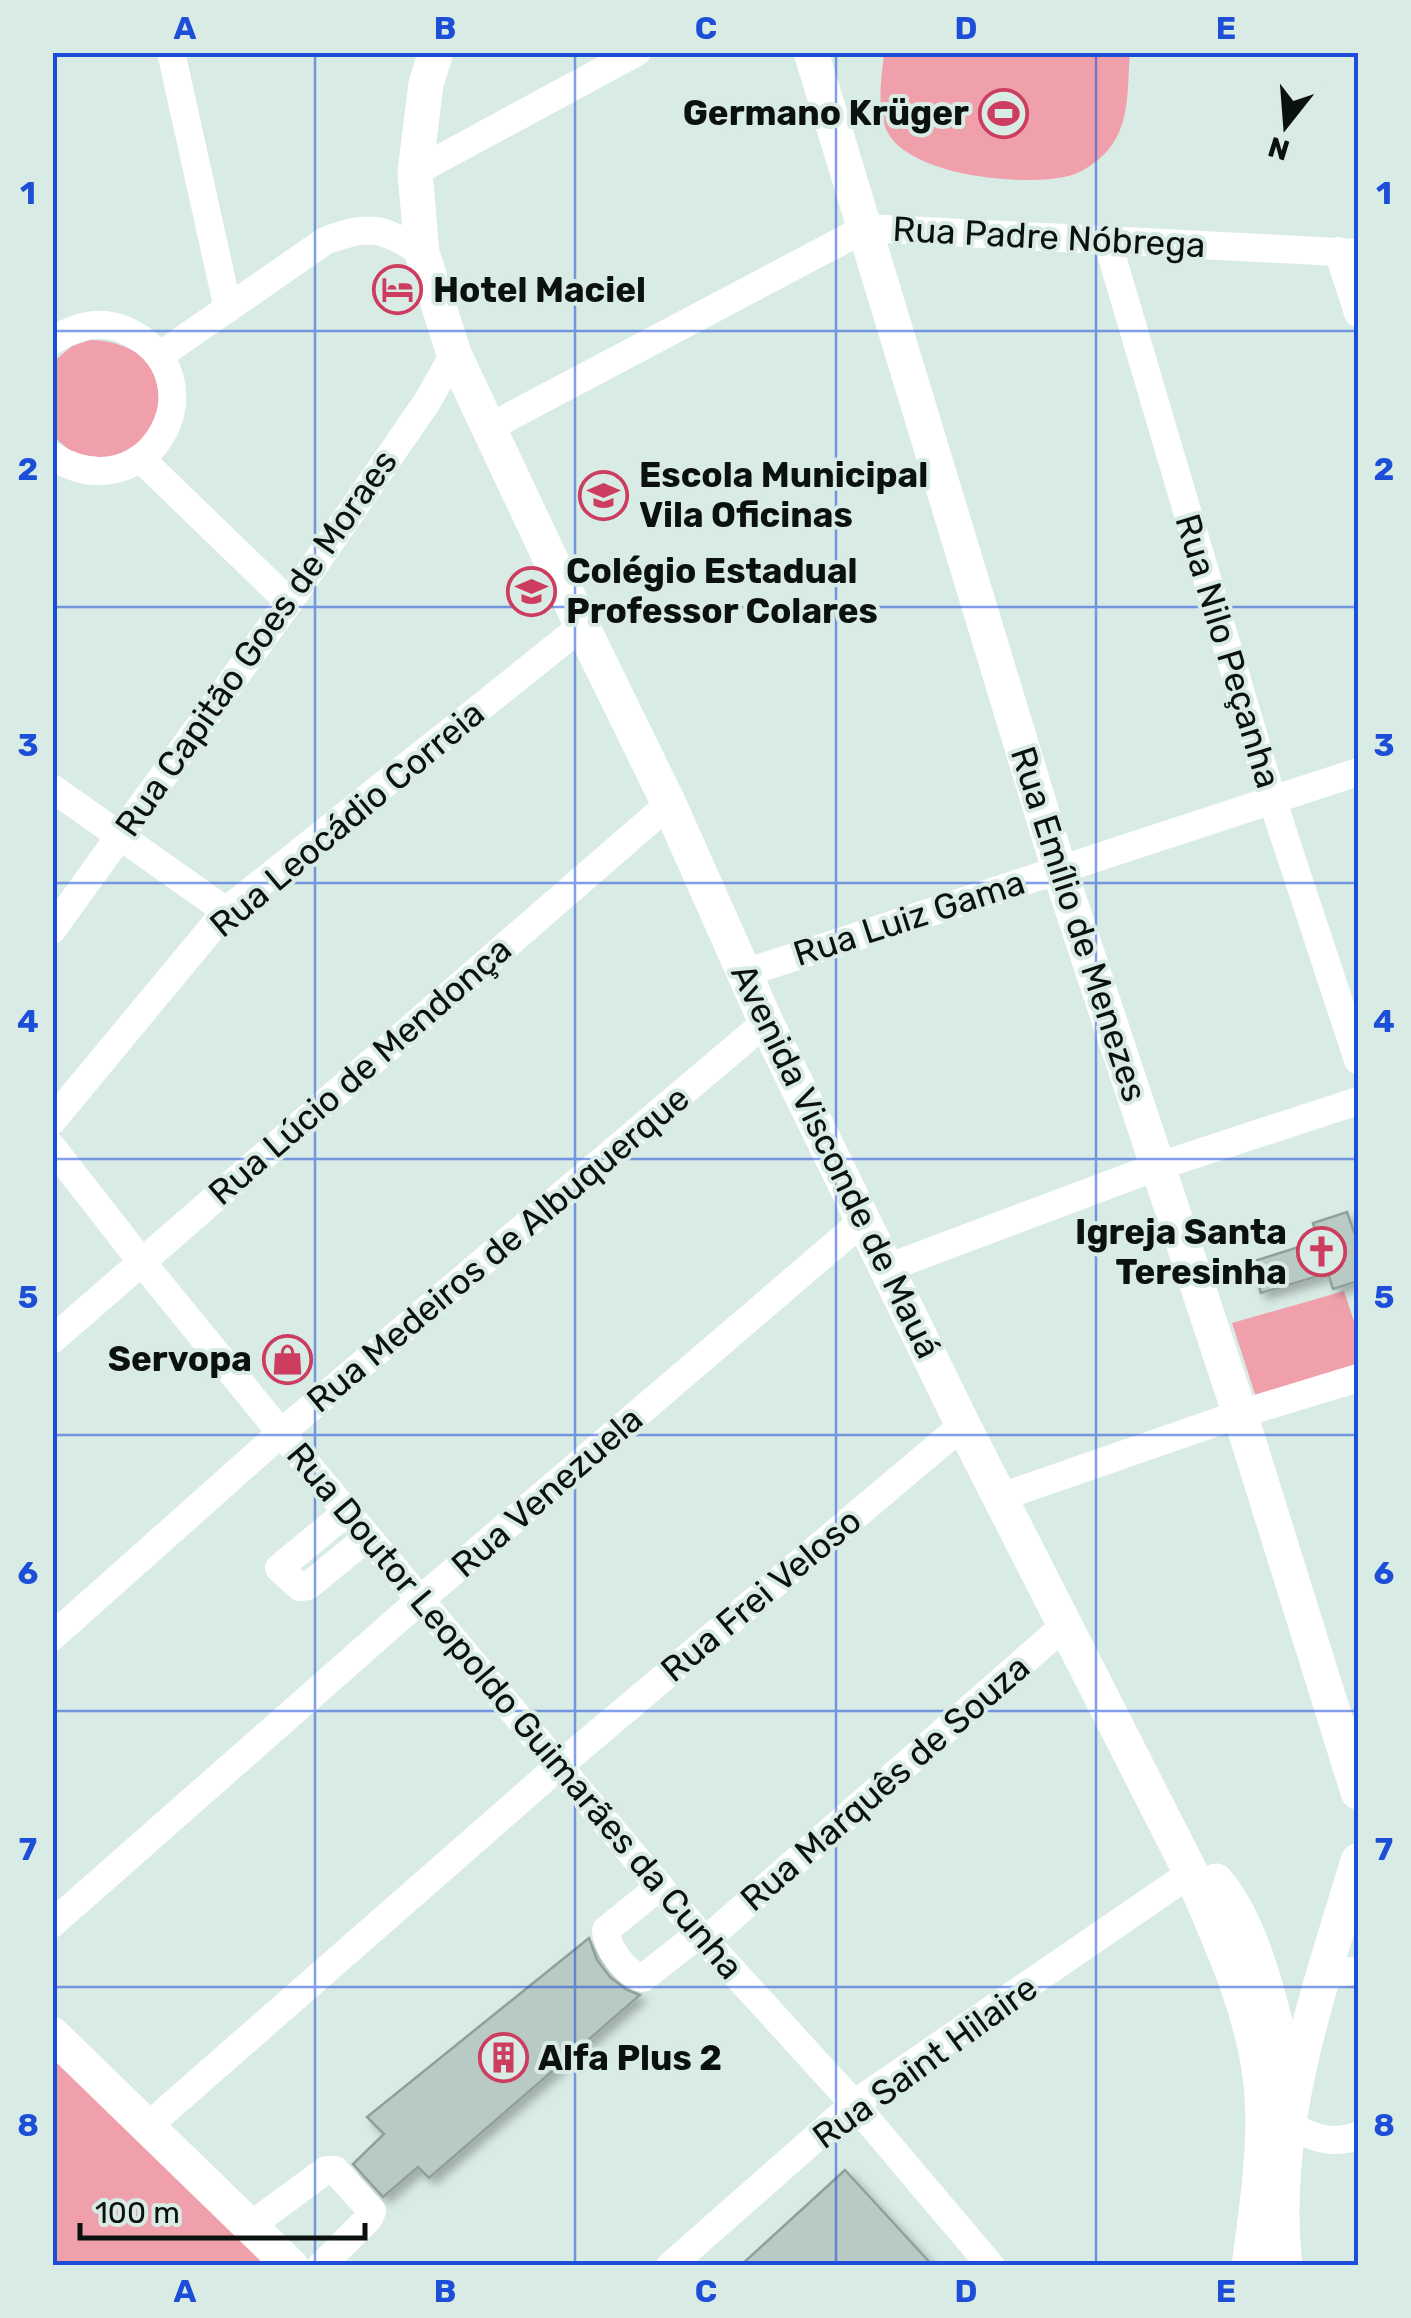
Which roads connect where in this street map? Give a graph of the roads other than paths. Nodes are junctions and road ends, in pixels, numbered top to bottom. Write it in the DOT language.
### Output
graph roads {
  1 [pos="172,52"];
  2 [pos="436,52"];
  3 [pos="637,52"];
  4 [pos="812,52"];
  5 [pos="415,172"];
  6 [pos="866,228"];
  7 [pos="1106,240"];
  8 [pos="1348,252"];
  9 [pos="422,253"];
  10 [pos="228,309"];
  11 [pos="1358,313"];
  12 [pos="52,341"];
  13 [pos="454,354"];
  14 [pos="159,356"];
  15 [pos="488,428"];
  16 [pos="52,456"];
  17 [pos="141,459"];
  18 [pos="288,602"];
  19 [pos="582,626"];
  20 [pos="1358,772"];
  21 [pos="52,788"];
  22 [pos="1273,802"];
  23 [pos="670,804"];
  24 [pos="119,834"];
  25 [pos="1059,869"];
  26 [pos="226,911"];
  27 [pos="52,930"];
  28 [pos="745,972"];
  29 [pos="766,1022"];
  30 [pos="1358,1060"];
  31 [pos="1358,1102"];
  32 [pos="52,1122"];
  33 [pos="52,1146"];
  34 [pos="1156,1167"];
  35 [pos="864,1220"];
  36 [pos="141,1262"];
  37 [pos="886,1268"];
  38 [pos="52,1340"];
  39 [pos="1358,1378"];
  40 [pos="1240,1414"];
  41 [pos="963,1424"];
  42 [pos="281,1433"];
  43 [pos="1001,1497"];
  44 [pos="346,1512"];
  45 [pos="368,1537"];
  46 [pos="420,1600"];
  47 [pos="1064,1626"];
  48 [pos="52,1637"];
  49 [pos="560,1765"];
  50 [pos="1358,1792"];
  51 [pos="1358,1860"];
  52 [pos="1191,1873"];
  53 [pos="660,1886"];
  54 [pos="52,1924"];
  55 [pos="702,1938"];
  56 [pos="1358,1970"];
  57 [pos="1324,1976"];
  58 [pos="52,2034"];
  59 [pos="854,2104"];
  60 [pos="1291,2109"];
  61 [pos="148,2126"];
  62 [pos="1358,2136"];
  63 [pos="1260,2188"];
  64 [pos="250,2226"];
  65 [pos="291,2266"];
  66 [pos="321,2266"];
  67 [pos="670,2266"];
  68 [pos="991,2266"];
  69 [pos="1231,2266"];
  70 [pos="1249,2266"];
  71 [pos="1286,2266"];
  1 -- 10 [label="street"];
  2 -- 5 [label="main road, Avenida Visconde de Mauá"];
  3 -- 5 [label="street"];
  4 -- 6 [label="main road, Rua Emílio de Menezes"];
  5 -- 9 [label="main road, Avenida Visconde de Mauá"];
  6 -- 7 [label="street, Rua Padre Nóbrega"];
  6 -- 15 [label="street, Rua Padre Nóbrega"];
  6 -- 25 [label="main road, Rua Emílio de Menezes"];
  7 -- 8 [label="street, Rua Padre Nóbrega"];
  7 -- 22 [label="street, Rua Nilo Peçanha"];
  8 -- 11 [label="street"];
  9 -- 10 [label="street"];
  9 -- 13 [label="main road, Avenida Visconde de Mauá"];
  10 -- 14 [label="street"];
  12 -- 14 [label="street"];
  13 -- 15 [label="main road, Avenida Visconde de Mauá"];
  13 -- 18 [label="street, Rua Capitão Goes de Moraes"];
  14 -- 17 [label="street"];
  15 -- 19 [label="main road, Avenida Visconde de Mauá"];
  16 -- 17 [label="street"];
  17 -- 18 [label="street"];
  18 -- 24 [label="street, Rua Capitão Goes de Moraes"];
  19 -- 23 [label="main road, Avenida Visconde de Mauá"];
  19 -- 26 [label="street, Rua Leocádio Correia"];
  20 -- 22 [label="street, Rua Luiz Gama"];
  21 -- 24 [label="street"];
  22 -- 25 [label="street, Rua Luiz Gama"];
  22 -- 30 [label="street, Rua Nilo Peçanha"];
  23 -- 28 [label="main road, Avenida Visconde de Mauá"];
  23 -- 36 [label="street, Rua Lúcio de Mendonça"];
  24 -- 26 [label="street"];
  24 -- 27 [label="street, Rua Capitão Goes de Moraes"];
  25 -- 28 [label="street, Rua Luiz Gama"];
  25 -- 34 [label="main road, Rua Emílio de Menezes"];
  26 -- 32 [label="street, Rua Leocádio Correia"];
  28 -- 29 [label="main road, Avenida Visconde de Mauá"];
  29 -- 35 [label="main road, Avenida Visconde de Mauá"];
  29 -- 42 [label="street, Rua Medeiros de Albuquerque"];
  31 -- 34 [label="street"];
  33 -- 36 [label="street, Rua Doutor Leopoldo Guimarães da Cunha"];
  34 -- 37 [label="street"];
  34 -- 40 [label="main road, Rua Emílio de Menezes"];
  35 -- 37 [label="main road, Avenida Visconde de Mauá"];
  35 -- 46 [label="street, Rua Venezuela"];
  36 -- 38 [label="street, Rua Lúcio de Mendonça"];
  36 -- 42 [label="street, Rua Doutor Leopoldo Guimarães da Cunha"];
  37 -- 41 [label="main road, Avenida Visconde de Mauá"];
  39 -- 40 [label="street"];
  40 -- 43 [label="street"];
  40 -- 50 [label="main road, Rua Emílio de Menezes"];
  41 -- 43 [label="main road, Avenida Visconde de Mauá"];
  41 -- 49 [label="street, Rua Frei Veloso"];
  42 -- 44 [label="street, Rua Doutor Leopoldo Guimarães da Cunha"];
  42 -- 48 [label="street, Rua Medeiros de Albuquerque"];
  43 -- 47 [label="main road, Avenida Visconde de Mauá"];
  44 -- 45 [label="street, Rua Doutor Leopoldo Guimarães da Cunha"];
  44 -- 45 [label="street"];
  45 -- 46 [label="street, Rua Doutor Leopoldo Guimarães da Cunha"];
  46 -- 49 [label="street, Rua Doutor Leopoldo Guimarães da Cunha"];
  46 -- 54 [label="street, Rua Venezuela"];
  47 -- 52 [label="main road, Avenida Visconde de Mauá"];
  47 -- 55 [label="street, Rua Marquês de Souza"];
  49 -- 53 [label="street, Rua Doutor Leopoldo Guimarães da Cunha"];
  49 -- 61 [label="street, Rua Frei Veloso"];
  51 -- 57 [label="main road"];
  52 -- 59 [label="street, Rua Saint Hilaire"];
  52 -- 60 [label="main road"];
  52 -- 63 [label="main road, Avenida Visconde de Mauá"];
  53 -- 55 [label="street, Rua Doutor Leopoldo Guimarães da Cunha"];
  53 -- 55 [label="street, Rua Marquês de Souza"];
  55 -- 59 [label="street, Rua Doutor Leopoldo Guimarães da Cunha"];
  56 -- 57 [label="street"];
  57 -- 60 [label="main road"];
  58 -- 61 [label="main road"];
  59 -- 67 [label="street, Rua Saint Hilaire"];
  59 -- 68 [label="street, Rua Doutor Leopoldo Guimarães da Cunha"];
  60 -- 62 [label="street"];
  60 -- 71 [label="main road"];
  61 -- 64 [label="main road"];
  63 -- 69 [label="main road"];
  63 -- 70 [label="main road, Avenida Visconde de Mauá"];
  64 -- 65 [label="main road"];
  64 -- 66 [label="street"];
}
